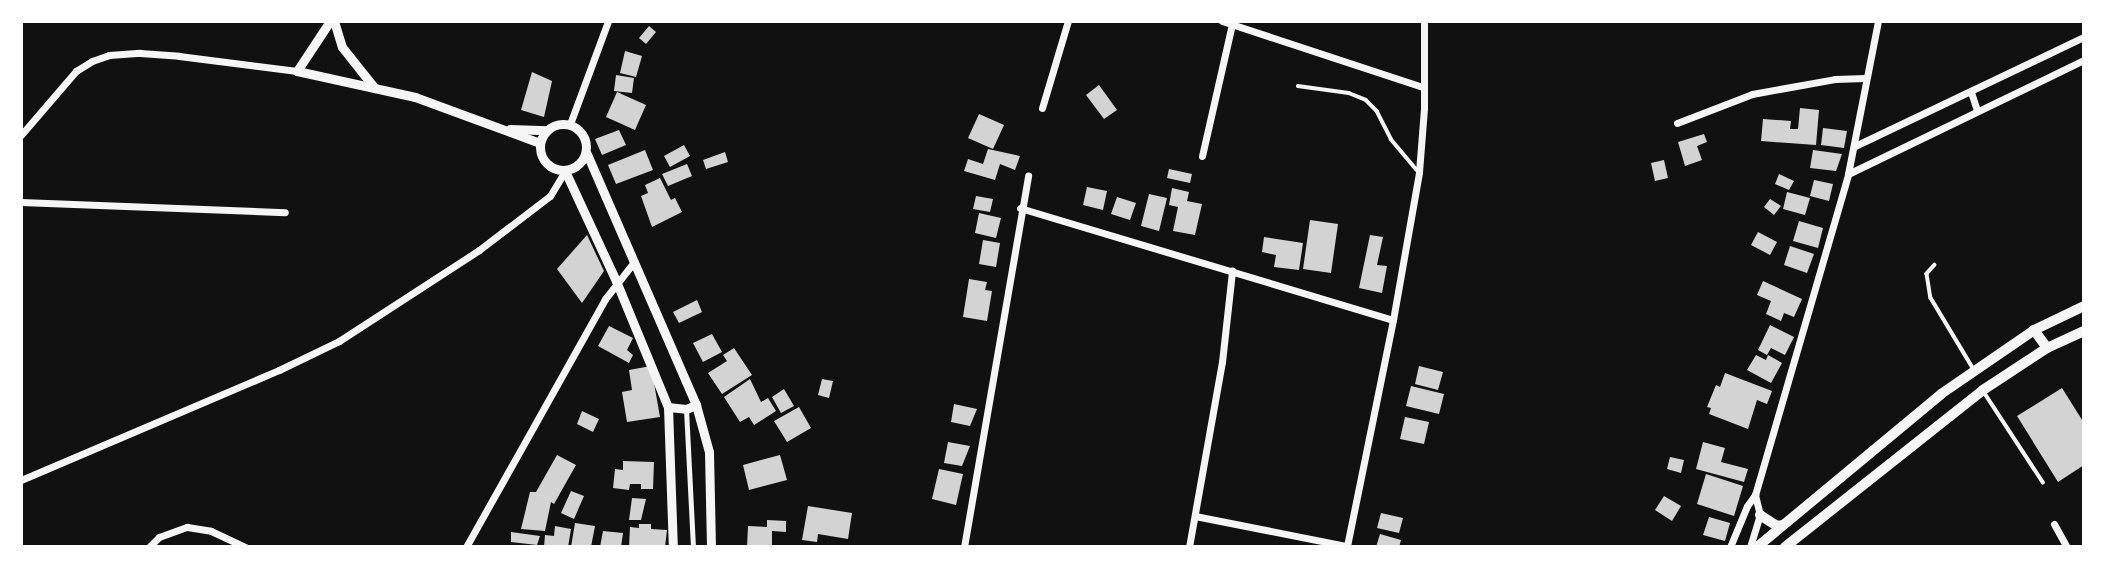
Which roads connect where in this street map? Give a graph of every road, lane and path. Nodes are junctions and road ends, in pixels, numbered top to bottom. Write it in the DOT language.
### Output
graph roads {
  1 [pos="332,21"];
  2 [pos="608,21"];
  3 [pos="1068,21"];
  4 [pos="1222,21"];
  5 [pos="1424,21"];
  6 [pos="1878,21"];
  7 [pos="1232,24"];
  8 [pos="2084,37"];
  9 [pos="2084,60"];
  10 [pos="297,71"];
  11 [pos="1865,78"];
  12 [pos="1298,86"];
  13 [pos="374,87"];
  14 [pos="1423,87"];
  15 [pos="1971,92"];
  16 [pos="1042,108"];
  17 [pos="1977,111"];
  18 [pos="1677,122"];
  19 [pos="570,124"];
  20 [pos="505,129"];
  21 [pos="547,130"];
  22 [pos="21,135"];
  23 [pos="540,143"];
  24 [pos="1855,146"];
  25 [pos="587,154"];
  26 [pos="1202,156"];
  27 [pos="565,171"];
  28 [pos="1419,172"];
  29 [pos="1848,174"];
  30 [pos="1028,176"];
  31 [pos="21,202"];
  32 [pos="1020,208"];
  33 [pos="285,212"];
  34 [pos="634,262"];
  35 [pos="1935,265"];
  36 [pos="1232,271"];
  37 [pos="616,281"];
  38 [pos="2084,306"];
  39 [pos="1393,320"];
  40 [pos="2034,330"];
  41 [pos="2084,331"];
  42 [pos="2047,348"];
  43 [pos="1974,370"];
  44 [pos="1983,390"];
  45 [pos="696,405"];
  46 [pos="668,407"];
  47 [pos="686,409"];
  48 [pos="21,480"];
  49 [pos="2043,482"];
  50 [pos="1755,495"];
  51 [pos="1760,515"];
  52 [pos="1195,516"];
  53 [pos="2054,524"];
  54 [pos="1782,525"];
  55 [pos="1347,546"];
  56 [pos="149,547"];
  57 [pos="246,547"];
  58 [pos="466,547"];
  59 [pos="673,547"];
  60 [pos="693,547"];
  61 [pos="711,547"];
  62 [pos="964,547"];
  63 [pos="1189,547"];
  64 [pos="1730,547"];
  65 [pos="1750,547"];
  66 [pos="1757,547"];
  67 [pos="1785,547"];
  68 [pos="2067,547"];
  1 -- 10 [label="street"];
  1 -- 13 [label="street"];
  2 -- 19 [label="street"];
  3 -- 16 [label="street"];
  4 -- 7 [label="street"];
  5 -- 14 [label="street"];
  6 -- 11 [label="street"];
  7 -- 14 [label="street"];
  7 -- 26 [label="street"];
  8 -- 15 [label="street"];
  9 -- 17 [label="street"];
  10 -- 13 [label="street"];
  10 -- 22 [label="street"];
  11 -- 18 [label="street"];
  11 -- 24 [label="street"];
  12 -- 28 [label="lane"];
  13 -- 20 [label="street"];
  14 -- 28 [label="street"];
  15 -- 17 [label="street"];
  15 -- 24 [label="street"];
  17 -- 29 [label="street"];
  19 -- 21 [label="street"];
  19 -- 25 [label="street"];
  20 -- 21 [label="street"];
  20 -- 23 [label="street"];
  21 -- 23 [label="street"];
  23 -- 27 [label="street"];
  24 -- 29 [label="street"];
  25 -- 27 [label="street"];
  25 -- 34 [label="street"];
  27 -- 37 [label="street"];
  27 -- 48 [label="street"];
  28 -- 39 [label="street"];
  29 -- 50 [label="street"];
  30 -- 32 [label="street"];
  31 -- 33 [label="street"];
  32 -- 36 [label="street"];
  32 -- 62 [label="street"];
  34 -- 37 [label="street"];
  34 -- 45 [label="street"];
  35 -- 43 [label="lane"];
  36 -- 39 [label="street"];
  36 -- 52 [label="street"];
  37 -- 46 [label="street"];
  37 -- 58 [label="street"];
  38 -- 40 [label="main road"];
  39 -- 55 [label="street"];
  40 -- 42 [label="main road"];
  40 -- 43 [label="main road"];
  41 -- 42 [label="main road"];
  42 -- 44 [label="main road"];
  43 -- 54 [label="main road"];
  44 -- 49 [label="lane"];
  44 -- 67 [label="main road"];
  45 -- 47 [label="street"];
  45 -- 61 [label="street"];
  46 -- 47 [label="street"];
  46 -- 59 [label="street"];
  47 -- 60 [label="street"];
  50 -- 51 [label="street"];
  50 -- 64 [label="street"];
  51 -- 54 [label="main road"];
  51 -- 65 [label="street"];
  52 -- 55 [label="street"];
  52 -- 63 [label="street"];
  53 -- 68 [label="street"];
  54 -- 66 [label="main road"];
  56 -- 57 [label="street"];
}
